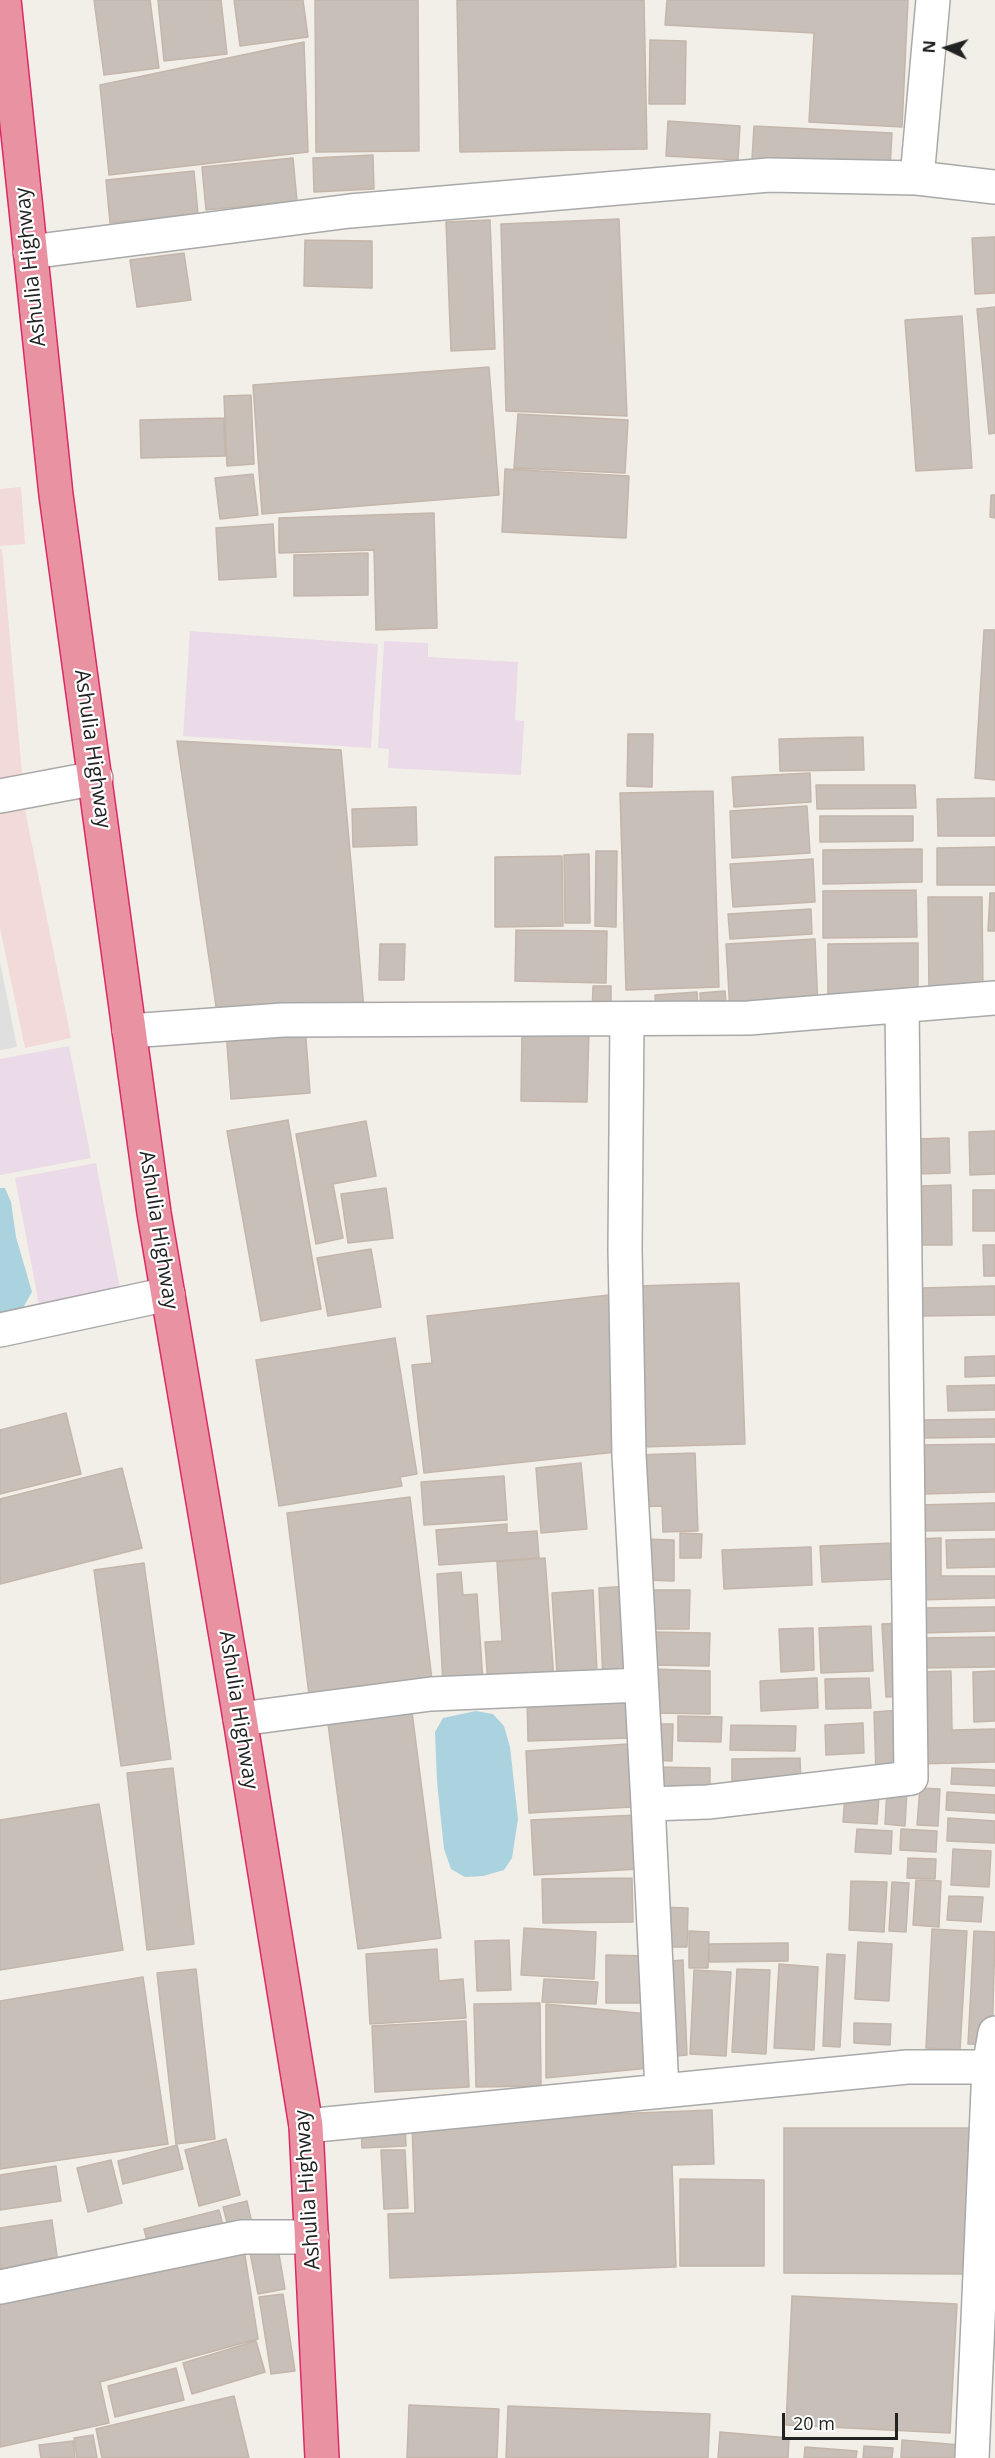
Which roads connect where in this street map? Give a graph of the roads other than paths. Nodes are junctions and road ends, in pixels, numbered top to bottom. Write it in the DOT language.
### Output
graph roads {
  1 [pos="4,0"];
  2 [pos="933,0"];
  3 [pos="5,62"];
  4 [pos="917,178"];
  5 [pos="995,187"];
  6 [pos="30,252"];
  7 [pos="96,777"];
  8 [pos="0,796"];
  9 [pos="995,998"];
  10 [pos="902,1005"];
  11 [pos="627,1019"];
  12 [pos="129,1030"];
  13 [pos="168,1294"];
  14 [pos="0,1330"];
  15 [pos="640,1685"];
  16 [pos="240,1719"];
  17 [pos="648,1804"];
  18 [pos="995,2033"];
  19 [pos="992,2067"];
  20 [pos="662,2090"];
  21 [pos="306,2126"];
  22 [pos="312,2237"];
  23 [pos="0,2287"];
  24 [pos="986,2356"];
  25 [pos="322,2458"];
  26 [pos="972,2458"];
  1 -- 3 [label="highway, Ashulia Highway"];
  2 -- 4 [label="street"];
  3 -- 6 [label="highway, Ashulia Highway"];
  4 -- 5 [label="street"];
  4 -- 6 [label="street"];
  6 -- 7 [label="highway, Ashulia Highway"];
  7 -- 8 [label="street"];
  7 -- 12 [label="highway, Ashulia Highway"];
  9 -- 10 [label="street"];
  10 -- 11 [label="street"];
  10 -- 17 [label="street"];
  11 -- 12 [label="street"];
  11 -- 15 [label="street"];
  12 -- 13 [label="highway, Ashulia Highway"];
  13 -- 14 [label="street"];
  13 -- 16 [label="highway, Ashulia Highway"];
  15 -- 16 [label="street"];
  15 -- 17 [label="street"];
  16 -- 21 [label="highway, Ashulia Highway"];
  17 -- 20 [label="street"];
  18 -- 19 [label="street"];
  19 -- 20 [label="street"];
  19 -- 24 [label="street"];
  20 -- 21 [label="street"];
  21 -- 22 [label="highway, Ashulia Highway"];
  22 -- 23 [label="street"];
  22 -- 25 [label="highway, Ashulia Highway"];
  24 -- 26 [label="street"];
}
